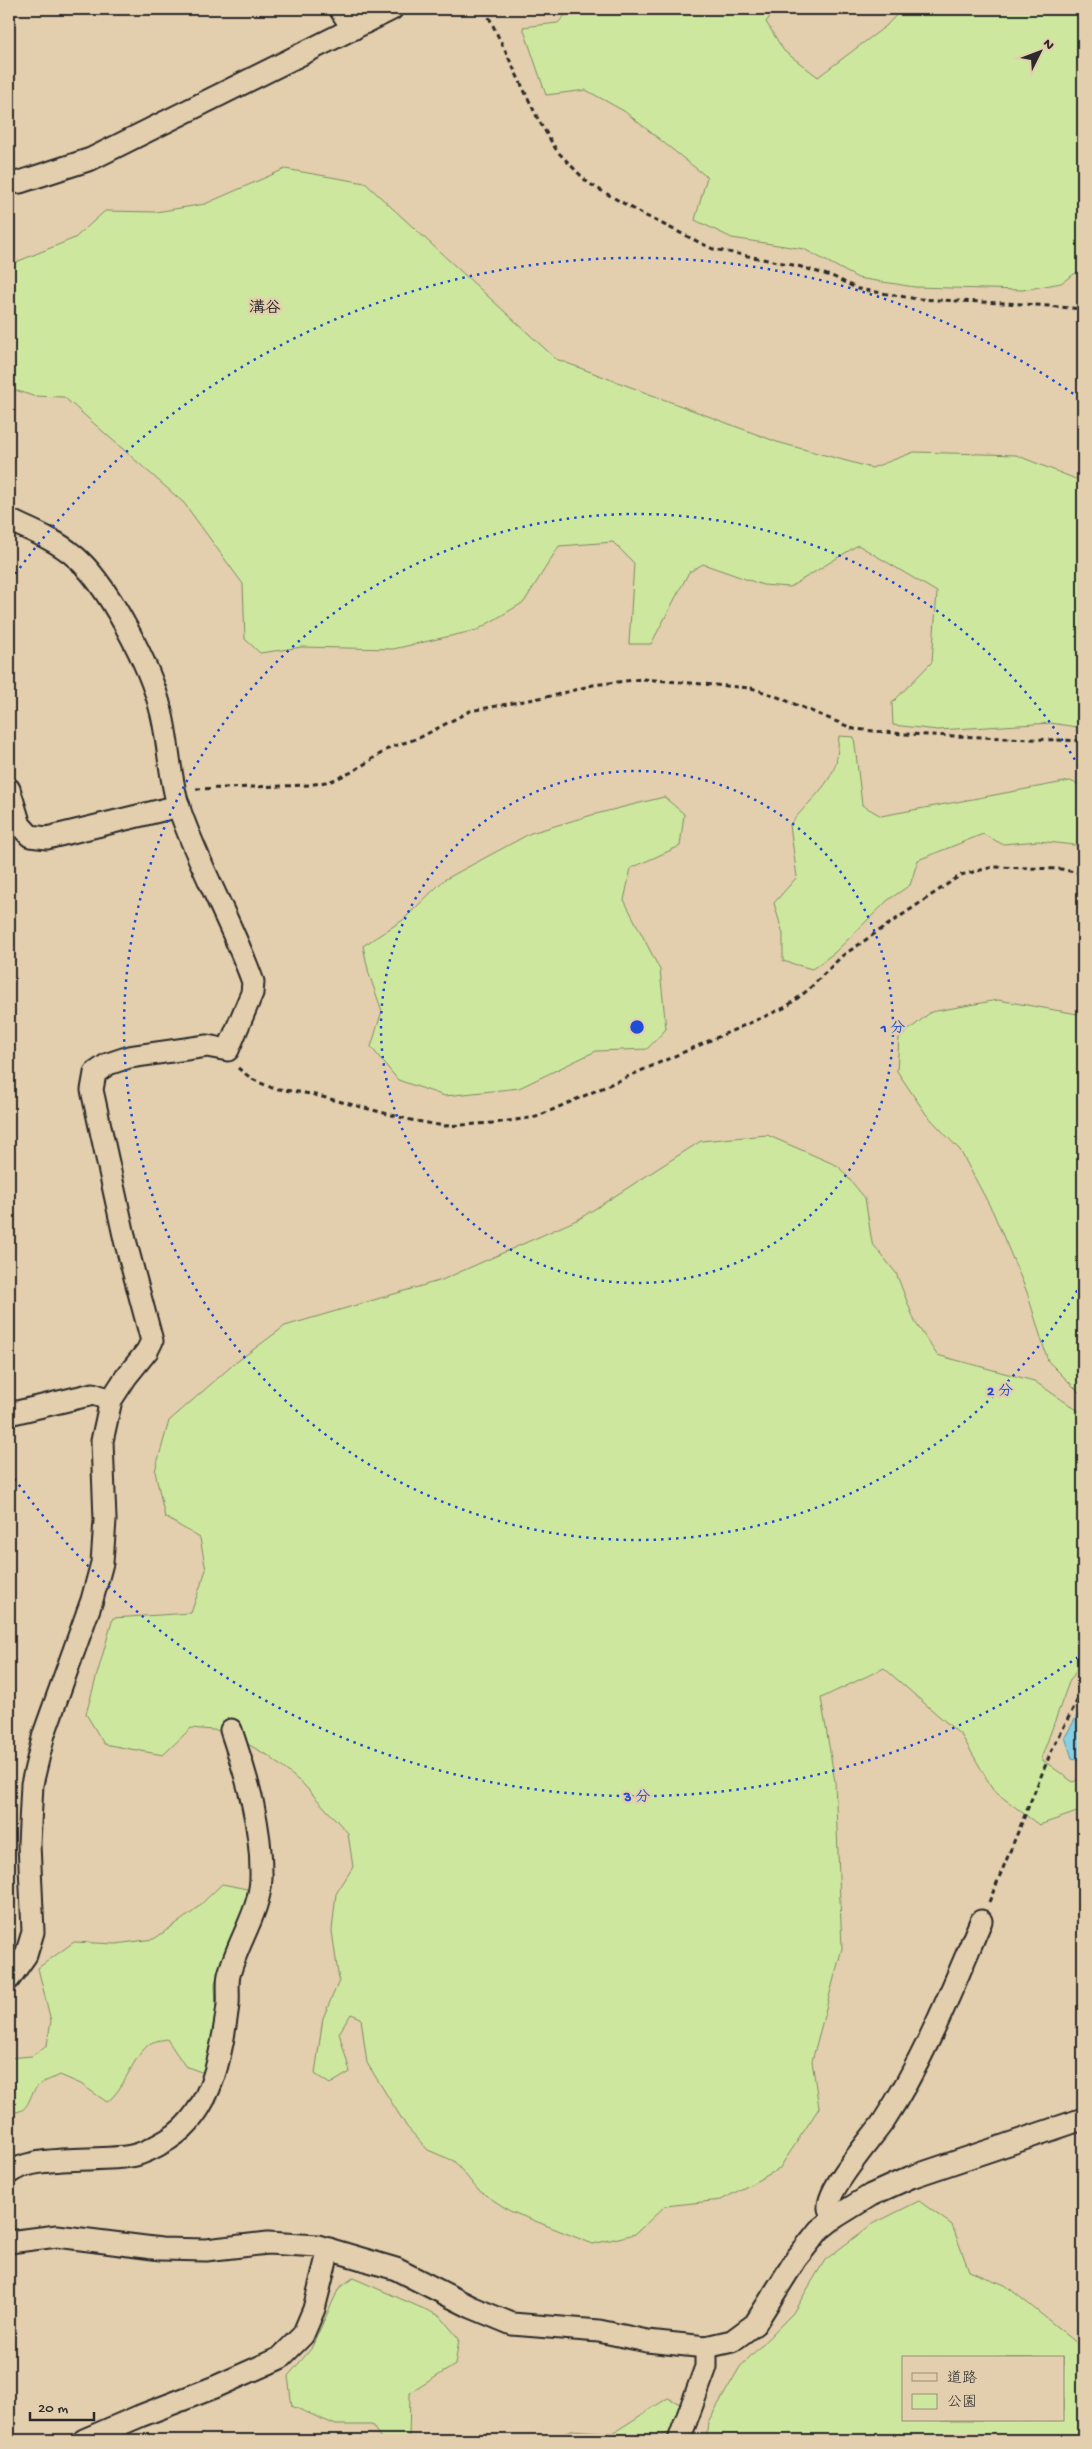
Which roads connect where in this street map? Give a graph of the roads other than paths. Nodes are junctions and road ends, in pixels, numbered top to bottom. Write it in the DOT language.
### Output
graph roads {
  1 [pos="340,9"];
  2 [pos="392,9"];
  3 [pos="353,29"];
  4 [pos="9,183"];
  5 [pos="9,520"];
  6 [pos="9,789"];
  7 [pos="177,798"];
  8 [pos="111,1400"];
  9 [pos="9,1414"];
  10 [pos="231,1730"];
  11 [pos="981,1921"];
  12 [pos="9,1979"];
  13 [pos="1083,2119"];
  14 [pos="9,2173"];
  15 [pos="834,2218"];
  16 [pos="9,2242"];
  17 [pos="329,2249"];
  18 [pos="706,2347"];
  19 [pos="84,2440"];
  20 [pos="679,2440"];
  1 -- 3 [label="street"];
  2 -- 3 [label="street"];
  3 -- 4 [label="street"];
  5 -- 7 [label="street"];
  6 -- 7 [label="street"];
  7 -- 8 [label="street"];
  8 -- 9 [label="street"];
  8 -- 12 [label="street"];
  10 -- 14 [label="street"];
  11 -- 15 [label="street"];
  13 -- 15 [label="street"];
  15 -- 18 [label="street"];
  16 -- 17 [label="street"];
  17 -- 18 [label="street"];
  17 -- 19 [label="street"];
  18 -- 20 [label="street"];
}
